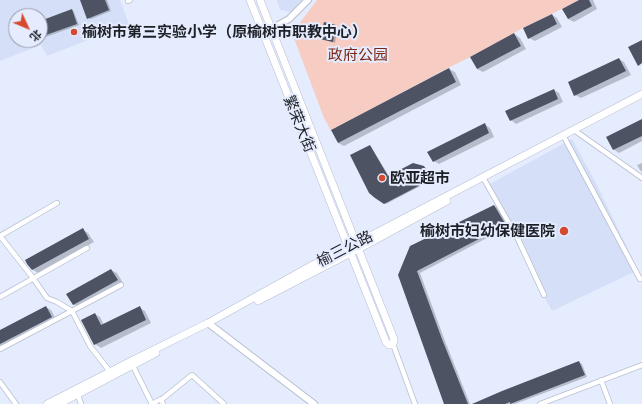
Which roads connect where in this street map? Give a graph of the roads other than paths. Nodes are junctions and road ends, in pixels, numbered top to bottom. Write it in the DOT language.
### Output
graph roads {
  1 [pos="250,0"];
  2 [pos="260,0"];
  3 [pos="308,0"];
  4 [pos="271,29"];
  5 [pos="262,32"];
  6 [pos="642,94"];
  7 [pos="642,99"];
  8 [pos="576,131"];
  9 [pos="564,137"];
  10 [pos="642,178"];
  11 [pos="485,181"];
  12 [pos="57,203"];
  13 [pos="0,236"];
  14 [pos="87,248"];
  15 [pos="353,248"];
  16 [pos="33,278"];
  17 [pos="642,280"];
  18 [pos="121,285"];
  19 [pos="544,295"];
  20 [pos="0,297"];
  21 [pos="72,311"];
  22 [pos="210,324"];
  23 [pos="393,344"];
  24 [pos="0,350"];
  25 [pos="132,363"];
  26 [pos="642,365"];
  27 [pos="112,373"];
  28 [pos="601,380"];
  29 [pos="0,382"];
  30 [pos="77,391"];
  31 [pos="162,402"];
  32 [pos="16,404"];
  33 [pos="47,404"];
  34 [pos="59,404"];
  35 [pos="81,404"];
  36 [pos="152,404"];
  37 [pos="224,404"];
  38 [pos="314,404"];
  39 [pos="415,404"];
  40 [pos="540,404"];
  41 [pos="610,404"];
  1 -- 5 [label="main road, 繁荣大街"];
  2 -- 4 [label="main road, 繁荣大街"];
  3 -- 4 [label="street"];
  4 -- 5 [label="street"];
  4 -- 15 [label="main road, 繁荣大街"];
  5 -- 15 [label="main road, 繁荣大街"];
  6 -- 8 [label="main road, 榆三公路"];
  7 -- 8 [label="main road, 榆三公路"];
  8 -- 9 [label="main road, 榆三公路"];
  8 -- 10 [label="street"];
  9 -- 11 [label="main road, 榆三公路"];
  9 -- 15 [label="main road, 榆三公路"];
  9 -- 17 [label="street"];
  11 -- 15 [label="main road, 榆三公路"];
  11 -- 19 [label="street"];
  12 -- 13 [label="street"];
  13 -- 16 [label="street"];
  14 -- 16 [label="street"];
  15 -- 22 [label="main road, 榆三公路"];
  15 -- 23 [label="main road"];
  16 -- 20 [label="street"];
  16 -- 21 [label="street"];
  18 -- 21 [label="street"];
  21 -- 24 [label="street"];
  21 -- 27 [label="street"];
  22 -- 25 [label="main road, 榆三公路"];
  22 -- 38 [label="street"];
  23 -- 39 [label="street"];
  25 -- 27 [label="main road, 榆三公路"];
  25 -- 36 [label="street"];
  26 -- 28 [label="street"];
  27 -- 30 [label="main road, 榆三公路"];
  28 -- 40 [label="street"];
  28 -- 41 [label="street"];
  29 -- 32 [label="street"];
  30 -- 33 [label="main road, 榆三公路"];
  30 -- 34 [label="main road, 榆三公路"];
  30 -- 35 [label="street"];
  31 -- 36 [label="street"];
  31 -- 37 [label="street"];
}
